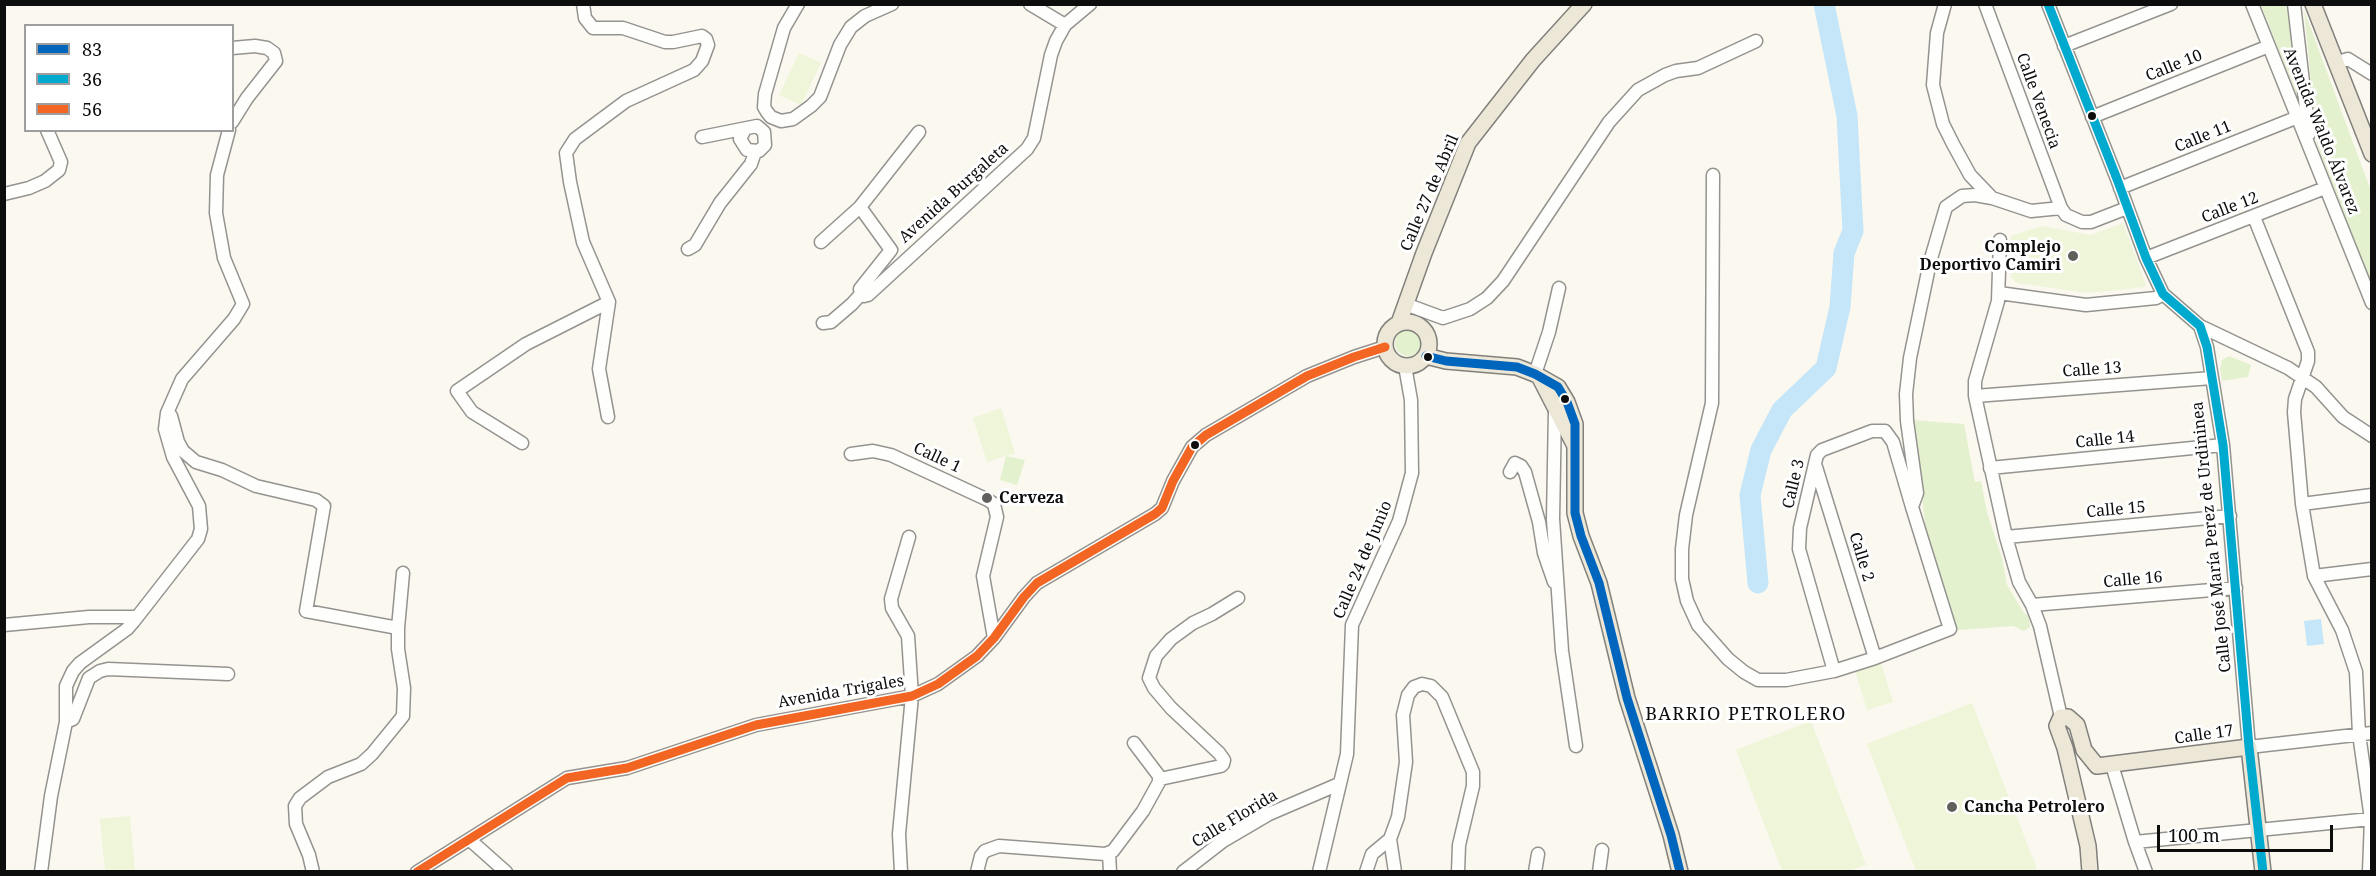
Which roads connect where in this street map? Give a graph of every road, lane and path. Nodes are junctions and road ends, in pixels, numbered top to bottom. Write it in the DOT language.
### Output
graph roads {
  1 [pos="583,4"];
  2 [pos="798,4"];
  3 [pos="892,4"];
  4 [pos="1030,4"];
  5 [pos="1090,4"];
  6 [pos="1584,4"];
  7 [pos="1985,4"];
  8 [pos="2048,4"];
  9 [pos="2171,4"];
  10 [pos="2252,4"];
  11 [pos="2294,4"];
  12 [pos="1947,5"];
  13 [pos="2318,8"];
  14 [pos="1065,25"];
  15 [pos="1756,41"];
  16 [pos="2064,46"];
  17 [pos="2269,46"];
  18 [pos="234,48"];
  19 [pos="2335,63"];
  20 [pos="2372,74"];
  21 [pos="2092,117"];
  22 [pos="2298,117"];
  23 [pos="234,119"];
  24 [pos="776,120"];
  25 [pos="744,131"];
  26 [pos="48,132"];
  27 [pos="228,132"];
  28 [pos="765,132"];
  29 [pos="919,132"];
  30 [pos="702,137"];
  31 [pos="754,152"];
  32 [pos="2312,153"];
  33 [pos="2372,154"];
  34 [pos="1713,176"];
  35 [pos="2120,188"];
  36 [pos="2325,188"];
  37 [pos="4,194"];
  38 [pos="1992,198"];
  39 [pos="860,207"];
  40 [pos="2061,208"];
  41 [pos="2127,208"];
  42 [pos="2254,217"];
  43 [pos="2000,240"];
  44 [pos="820,242"];
  45 [pos="688,249"];
  46 [pos="2146,258"];
  47 [pos="1559,288"];
  48 [pos="1999,293"];
  49 [pos="861,294"];
  50 [pos="2163,294"];
  51 [pos="609,302"];
  52 [pos="2372,303"];
  53 [pos="1405,304"];
  54 [pos="823,323"];
  55 [pos="1399,323"];
  56 [pos="2200,326"];
  57 [pos="1385,348"];
  58 [pos="1426,356"];
  59 [pos="1405,366"];
  60 [pos="1538,376"];
  61 [pos="2303,377"];
  62 [pos="2212,378"];
  63 [pos="1975,396"];
  64 [pos="1561,406"];
  65 [pos="167,413"];
  66 [pos="608,417"];
  67 [pos="2372,436"];
  68 [pos="522,443"];
  69 [pos="2223,445"];
  70 [pos="851,454"];
  71 [pos="1815,465"];
  72 [pos="1990,468"];
  73 [pos="1510,472"];
  74 [pos="2372,495"];
  75 [pos="2302,504"];
  76 [pos="1912,507"];
  77 [pos="2230,516"];
  78 [pos="909,537"];
  79 [pos="2006,537"];
  80 [pos="2372,569"];
  81 [pos="404,573"];
  82 [pos="2314,576"];
  83 [pos="2236,588"];
  84 [pos="1559,597"];
  85 [pos="1238,598"];
  86 [pos="2032,605"];
  87 [pos="137,617"];
  88 [pos="4,626"];
  89 [pos="398,628"];
  90 [pos="994,638"];
  91 [pos="1875,658"];
  92 [pos="1834,671"];
  93 [pos="228,674"];
  94 [pos="912,696"];
  95 [pos="2061,717"];
  96 [pos="66,722"];
  97 [pos="2365,734"];
  98 [pos="1134,743"];
  99 [pos="1576,746"];
  100 [pos="2249,747"];
  101 [pos="2112,765"];
  102 [pos="1160,779"];
  103 [pos="1339,784"];
  104 [pos="2371,819"];
  105 [pos="2259,830"];
  106 [pos="1390,839"];
  107 [pos="470,840"];
  108 [pos="2135,842"];
  109 [pos="1602,850"];
  110 [pos="1109,853"];
  111 [pos="1538,854"];
  112 [pos="41,872"];
  113 [pos="313,872"];
  114 [pos="417,872"];
  115 [pos="506,872"];
  116 [pos="901,872"];
  117 [pos="977,872"];
  118 [pos="1110,872"];
  119 [pos="1183,872"];
  120 [pos="1319,872"];
  121 [pos="1366,872"];
  122 [pos="1395,872"];
  123 [pos="1458,872"];
  124 [pos="1535,872"];
  125 [pos="1599,872"];
  126 [pos="1680,872"];
  127 [pos="2090,872"];
  128 [pos="2146,872"];
  129 [pos="2264,872"];
  130 [pos="2369,872"];
  1 -- 51 [label="street"];
  2 -- 24 [label="street"];
  3 -- 24 [label="street"];
  4 -- 14 [label="street"];
  5 -- 14 [label="street, Avenida Burgaleta"];
  6 -- 53 [label="main road, Calle 27 de Abril"];
  7 -- 40 [label="street, Calle Venecia"];
  8 -- 16 [label="street"];
  9 -- 16 [label="street"];
  10 -- 17 [label="street, Avenida Waldo Álvarez"];
  11 -- 32 [label="street"];
  12 -- 38 [label="street"];
  13 -- 19 [label="main road"];
  14 -- 49 [label="street, Avenida Burgaleta"];
  15 -- 53 [label="street"];
  16 -- 21 [label="street"];
  17 -- 21 [label="street, Calle 10"];
  17 -- 22 [label="street, Avenida Waldo Álvarez"];
  18 -- 23 [label="street"];
  19 -- 20 [label="street"];
  19 -- 33 [label="main road"];
  21 -- 35 [label="street"];
  22 -- 32 [label="street, Avenida Waldo Álvarez"];
  22 -- 35 [label="street, Calle 11"];
  24 -- 28 [label="street"];
  25 -- 28 [label="street"];
  25 -- 30 [label="street"];
  25 -- 31 [label="street"];
  26 -- 37 [label="street"];
  27 -- 65 [label="street"];
  28 -- 31 [label="street"];
  29 -- 39 [label="street"];
  31 -- 45 [label="street"];
  32 -- 36 [label="street, Avenida Waldo Álvarez"];
  34 -- 92 [label="street"];
  35 -- 41 [label="street"];
  36 -- 42 [label="street, Calle 12"];
  36 -- 52 [label="street, Avenida Waldo Álvarez"];
  38 -- 40 [label="street"];
  38 -- 76 [label="street"];
  39 -- 44 [label="street"];
  39 -- 49 [label="street"];
  40 -- 41 [label="street"];
  41 -- 46 [label="street"];
  42 -- 46 [label="street, Calle 12"];
  42 -- 61 [label="street"];
  43 -- 48 [label="street"];
  46 -- 50 [label="street"];
  47 -- 60 [label="street"];
  48 -- 50 [label="street"];
  48 -- 63 [label="street"];
  49 -- 54 [label="street"];
  50 -- 56 [label="street"];
  51 -- 66 [label="street"];
  51 -- 68 [label="street"];
  53 -- 55 [label="main road, Calle 27 de Abril"];
  55 -- 57 [label="main road"];
  55 -- 58 [label="main road"];
  56 -- 61 [label="street"];
  56 -- 62 [label="street, Calle José María Perez de Urdininea"];
  57 -- 59 [label="main road"];
  57 -- 90 [label="street, Avenida Trigales"];
  58 -- 59 [label="main road"];
  58 -- 60 [label="main road"];
  59 -- 103 [label="street, Calle 24 de Junio"];
  60 -- 64 [label="main road"];
  61 -- 67 [label="street"];
  61 -- 75 [label="street"];
  62 -- 63 [label="street, Calle 13"];
  62 -- 69 [label="street, Calle José María Perez de Urdininea"];
  63 -- 72 [label="street"];
  64 -- 84 [label="street"];
  64 -- 126 [label="main road"];
  65 -- 87 [label="street"];
  65 -- 89 [label="street"];
  69 -- 72 [label="street, Calle 14"];
  69 -- 77 [label="street, Calle José María Perez de Urdininea"];
  70 -- 90 [label="street, Calle 1"];
  71 -- 76 [label="street, Calle 3"];
  71 -- 91 [label="street, Calle 2"];
  71 -- 92 [label="street, Calle 3"];
  72 -- 79 [label="street"];
  73 -- 84 [label="street"];
  74 -- 75 [label="street"];
  75 -- 82 [label="street"];
  76 -- 91 [label="street"];
  77 -- 79 [label="street, Calle 15"];
  77 -- 83 [label="street, Calle José María Perez de Urdininea"];
  78 -- 94 [label="street"];
  79 -- 86 [label="street"];
  80 -- 82 [label="street"];
  81 -- 89 [label="street"];
  82 -- 97 [label="street"];
  83 -- 86 [label="street, Calle 16"];
  83 -- 100 [label="street, Calle José María Perez de Urdininea"];
  84 -- 99 [label="street"];
  85 -- 102 [label="street"];
  86 -- 95 [label="street"];
  87 -- 88 [label="street"];
  87 -- 96 [label="street"];
  89 -- 113 [label="street"];
  90 -- 94 [label="street, Avenida Trigales"];
  91 -- 92 [label="street"];
  93 -- 96 [label="street"];
  94 -- 107 [label="street, Avenida Trigales"];
  94 -- 116 [label="street"];
  95 -- 101 [label="main road"];
  95 -- 127 [label="main road"];
  96 -- 112 [label="street"];
  97 -- 100 [label="street, Calle 17"];
  97 -- 104 [label="street"];
  98 -- 102 [label="street"];
  100 -- 101 [label="main road, Calle 17"];
  100 -- 105 [label="main road"];
  101 -- 108 [label="street"];
  102 -- 110 [label="street"];
  103 -- 119 [label="street, Calle Florida"];
  103 -- 120 [label="street, Calle 24 de Junio"];
  104 -- 105 [label="street"];
  104 -- 130 [label="street"];
  105 -- 108 [label="street"];
  105 -- 129 [label="main road"];
  106 -- 121 [label="street"];
  106 -- 122 [label="street"];
  106 -- 123 [label="street"];
  107 -- 114 [label="street, Avenida Trigales"];
  107 -- 115 [label="street"];
  108 -- 128 [label="street"];
  109 -- 125 [label="street"];
  110 -- 117 [label="street"];
  110 -- 118 [label="street"];
  111 -- 124 [label="street"];
}
